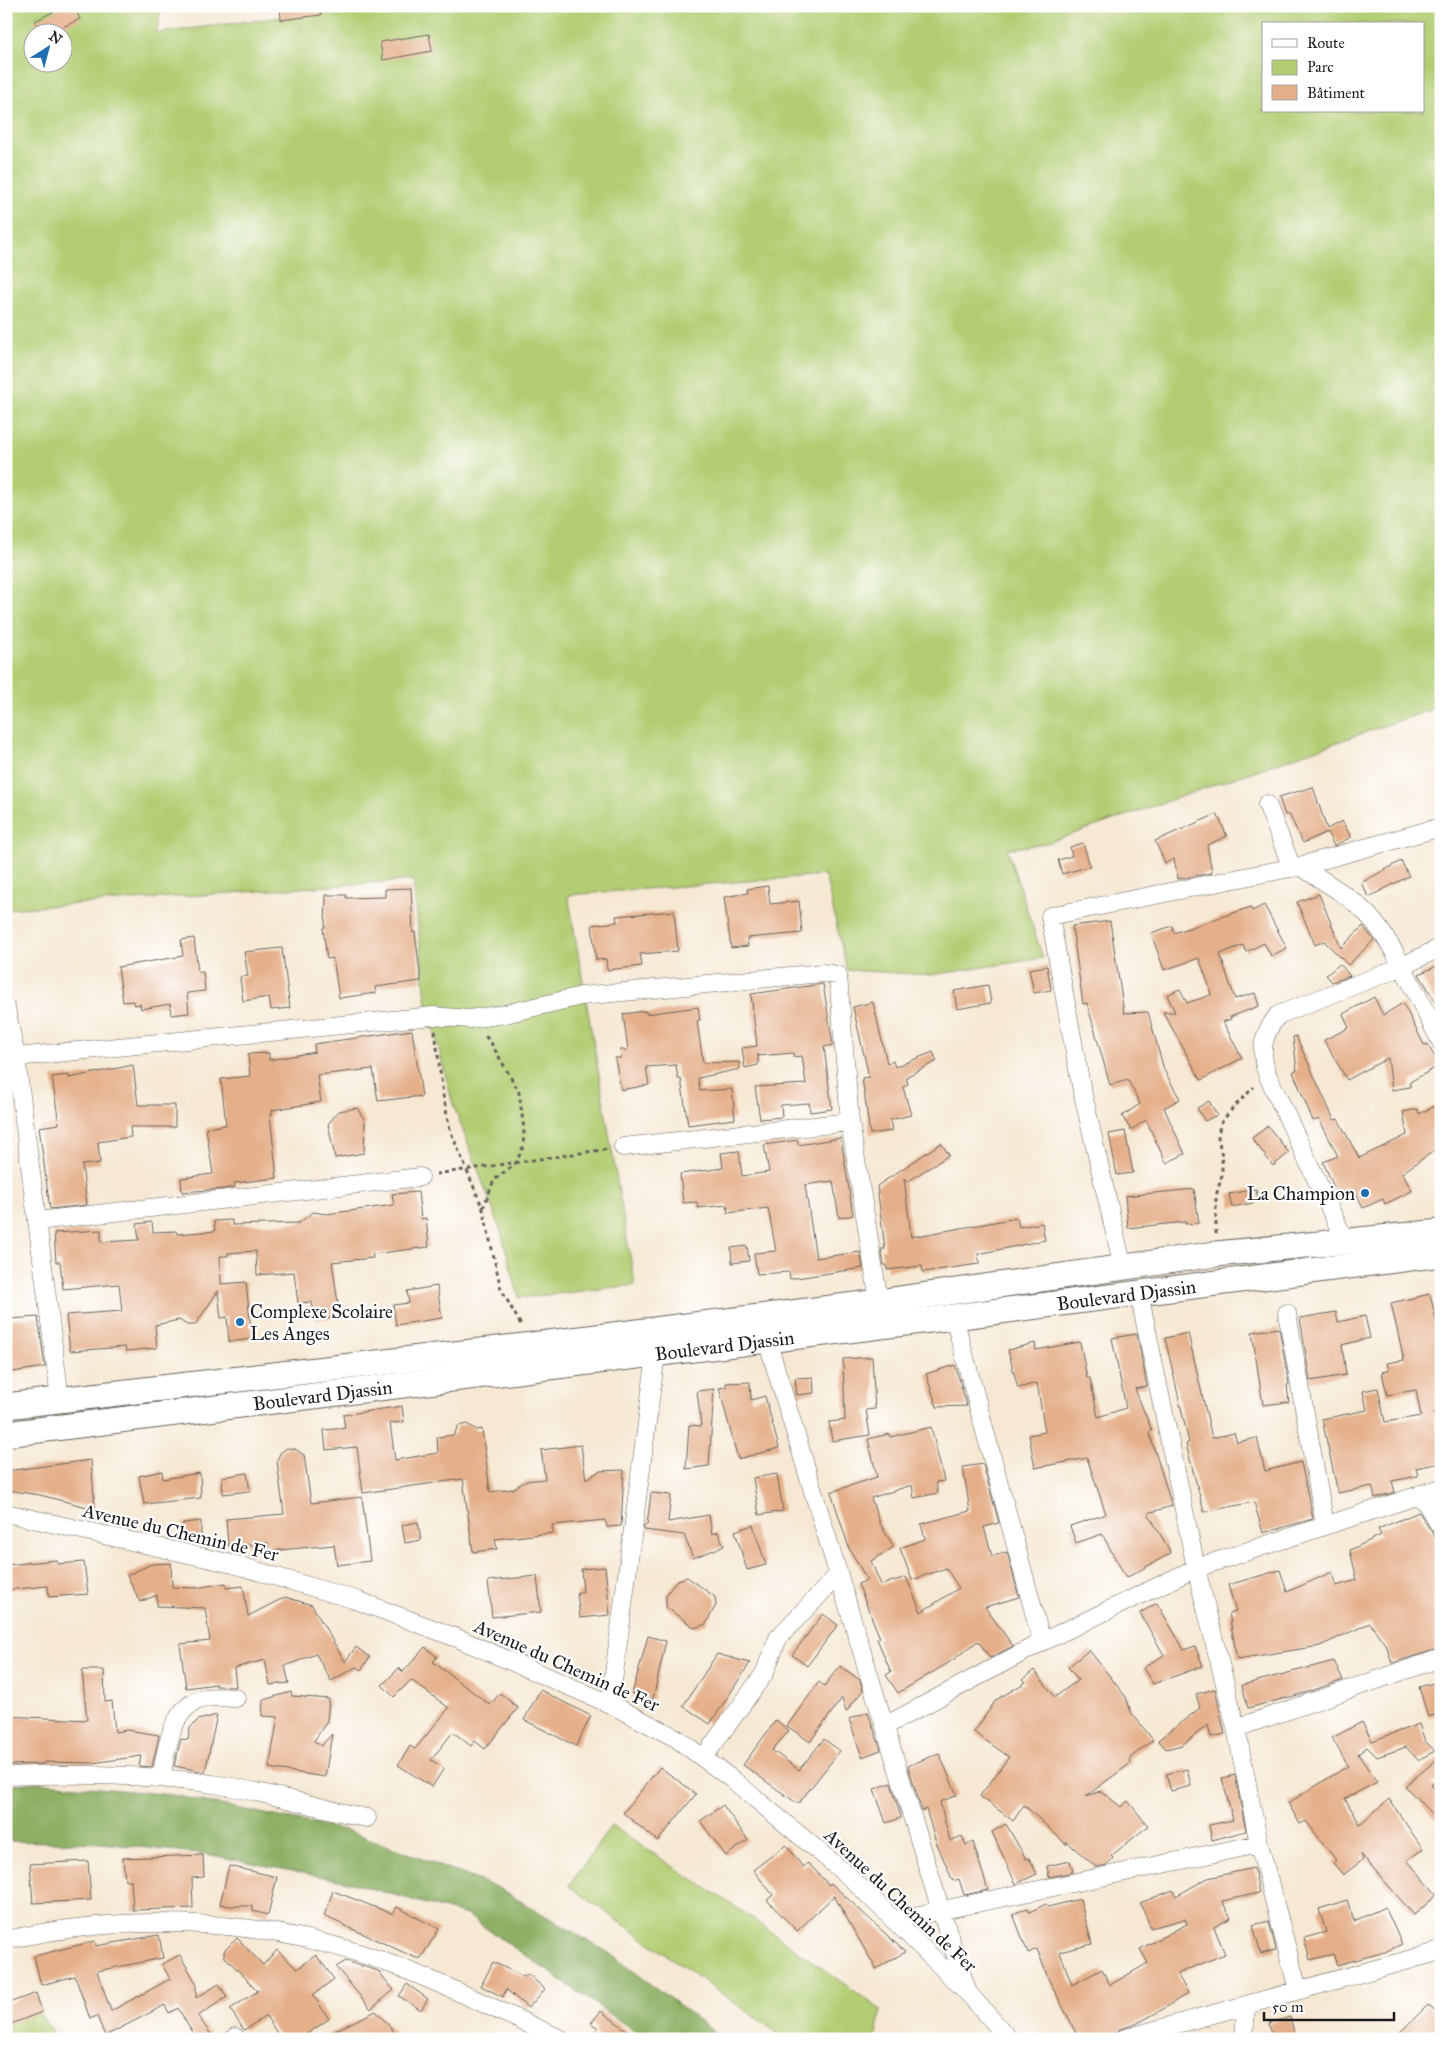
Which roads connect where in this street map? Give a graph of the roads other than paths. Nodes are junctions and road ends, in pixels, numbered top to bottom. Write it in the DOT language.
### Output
graph roads {
  1 [pos="1267,804"];
  2 [pos="1441,826"];
  3 [pos="1296,867"];
  4 [pos="1441,947"];
  5 [pos="1401,967"];
  6 [pos="6,1008"];
  7 [pos="1441,1042"];
  8 [pos="11,1056"];
  9 [pos="850,1122"];
  10 [pos="623,1147"];
  11 [pos="420,1177"];
  12 [pos="37,1222"];
  13 [pos="1441,1232"];
  14 [pos="1346,1243"];
  15 [pos="1441,1254"];
  16 [pos="1122,1268"];
  17 [pos="1139,1293"];
  18 [pos="879,1302"];
  19 [pos="1286,1314"];
  20 [pos="954,1317"];
  21 [pos="767,1340"];
  22 [pos="656,1354"];
  23 [pos="60,1399"];
  24 [pos="6,1406"];
  25 [pos="6,1434"];
  26 [pos="1441,1488"];
  27 [pos="1420,1494"];
  28 [pos="6,1513"];
  29 [pos="1325,1524"];
  30 [pos="1441,1527"];
  31 [pos="1196,1568"];
  32 [pos="838,1574"];
  33 [pos="1042,1642"];
  34 [pos="1441,1658"];
  35 [pos="236,1698"];
  36 [pos="610,1704"];
  37 [pos="885,1726"];
  38 [pos="1236,1728"];
  39 [pos="704,1757"];
  40 [pos="6,1776"];
  41 [pos="160,1778"];
  42 [pos="367,1818"];
  43 [pos="1259,1844"];
  44 [pos="941,1911"];
  45 [pos="896,1920"];
  46 [pos="6,1940"];
  47 [pos="1441,1951"];
  48 [pos="1298,1990"];
  49 [pos="968,1992"];
  50 [pos="1246,2005"];
  51 [pos="561,2039"];
  52 [pos="1009,2039"];
  53 [pos="1123,2039"];
  54 [pos="1244,2039"];
  1 -- 3 [label="street"];
  2 -- 3 [label="street"];
  3 -- 5 [label="street"];
  3 -- 16 [label="street"];
  4 -- 5 [label="street"];
  5 -- 7 [label="street"];
  5 -- 14 [label="street"];
  6 -- 8 [label="street"];
  8 -- 9 [label="street"];
  8 -- 12 [label="street"];
  9 -- 10 [label="street"];
  9 -- 18 [label="street"];
  11 -- 12 [label="street"];
  12 -- 23 [label="street"];
  13 -- 14 [label="highway, Boulevard Djassin"];
  14 -- 16 [label="highway, Boulevard Djassin"];
  15 -- 17 [label="highway, Boulevard Djassin"];
  16 -- 18 [label="highway, Boulevard Djassin"];
  17 -- 20 [label="highway, Boulevard Djassin"];
  17 -- 31 [label="street"];
  18 -- 23 [label="highway, Boulevard Djassin"];
  19 -- 29 [label="street"];
  20 -- 21 [label="highway, Boulevard Djassin"];
  20 -- 33 [label="street"];
  21 -- 22 [label="highway, Boulevard Djassin"];
  21 -- 32 [label="street"];
  22 -- 25 [label="highway, Boulevard Djassin"];
  22 -- 36 [label="street"];
  23 -- 24 [label="highway, Boulevard Djassin"];
  26 -- 27 [label="street"];
  27 -- 29 [label="street"];
  27 -- 30 [label="street"];
  28 -- 36 [label="street, Avenue du Chemin de Fer"];
  29 -- 31 [label="street"];
  31 -- 33 [label="street"];
  31 -- 38 [label="street"];
  32 -- 37 [label="street"];
  32 -- 39 [label="street"];
  33 -- 37 [label="street"];
  34 -- 38 [label="street"];
  35 -- 41 [label="street"];
  36 -- 39 [label="street, Avenue du Chemin de Fer"];
  37 -- 44 [label="street"];
  38 -- 43 [label="street"];
  39 -- 45 [label="street, Avenue du Chemin de Fer"];
  40 -- 41 [label="street"];
  41 -- 42 [label="street"];
  43 -- 44 [label="street"];
  43 -- 48 [label="street"];
  44 -- 45 [label="street"];
  44 -- 49 [label="street"];
  45 -- 49 [label="street, Avenue du Chemin de Fer"];
  46 -- 51 [label="street"];
  47 -- 48 [label="street"];
  48 -- 50 [label="street"];
  49 -- 52 [label="street, Avenue du Chemin de Fer"];
  50 -- 53 [label="street"];
  50 -- 54 [label="street"];
}
